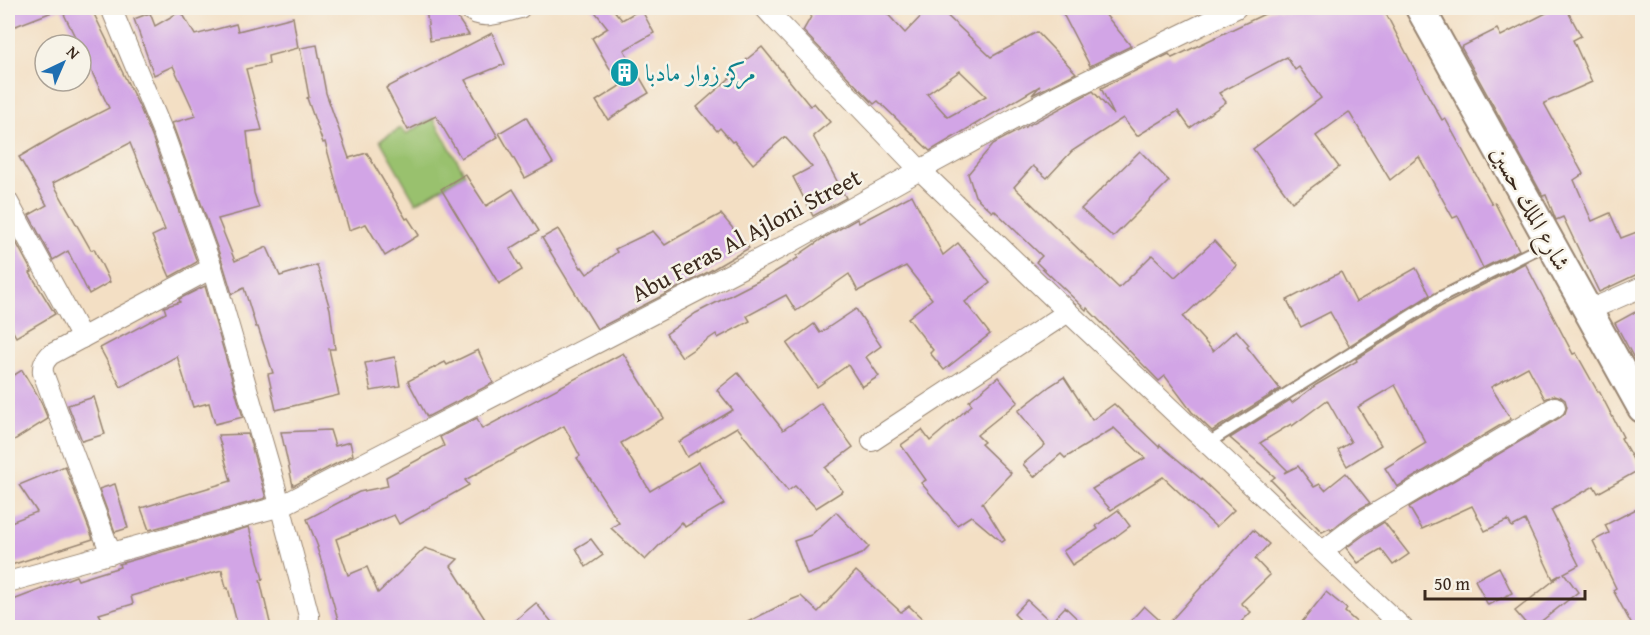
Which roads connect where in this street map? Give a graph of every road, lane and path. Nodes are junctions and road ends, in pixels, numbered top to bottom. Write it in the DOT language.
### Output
graph roads {
  1 [pos="111,8"];
  2 [pos="468,8"];
  3 [pos="520,8"];
  4 [pos="765,8"];
  5 [pos="1236,8"];
  6 [pos="1420,8"];
  7 [pos="920,170"];
  8 [pos="8,202"];
  9 [pos="1550,242"];
  10 [pos="213,268"];
  11 [pos="1642,287"];
  12 [pos="1587,311"];
  13 [pos="1068,312"];
  14 [pos="82,338"];
  15 [pos="1555,407"];
  16 [pos="1642,408"];
  17 [pos="872,441"];
  18 [pos="1208,443"];
  19 [pos="281,506"];
  20 [pos="1323,551"];
  21 [pos="111,554"];
  22 [pos="8,582"];
  23 [pos="311,624"];
  24 [pos="1403,627"];
  1 -- 10 [label="street"];
  2 -- 3 [label="street"];
  4 -- 7 [label="street"];
  5 -- 7 [label="street, Abu Feras Al Ajloni Street"];
  6 -- 9 [label="main road, شارع الملك حسين"];
  7 -- 13 [label="street"];
  7 -- 19 [label="street, Abu Feras Al Ajloni Street"];
  8 -- 14 [label="street"];
  9 -- 12 [label="main road, شارع الملك حسين"];
  9 -- 18 [label="lane"];
  10 -- 14 [label="street"];
  10 -- 19 [label="street"];
  11 -- 12 [label="street"];
  12 -- 16 [label="main road, شارع الملك حسين"];
  13 -- 17 [label="street"];
  13 -- 18 [label="street"];
  14 -- 21 [label="street"];
  15 -- 20 [label="street"];
  18 -- 20 [label="street"];
  19 -- 21 [label="street, Abu Feras Al Ajloni Street"];
  19 -- 23 [label="street"];
  20 -- 24 [label="street"];
  21 -- 22 [label="street, Abu Feras Al Ajloni Street"];
}
